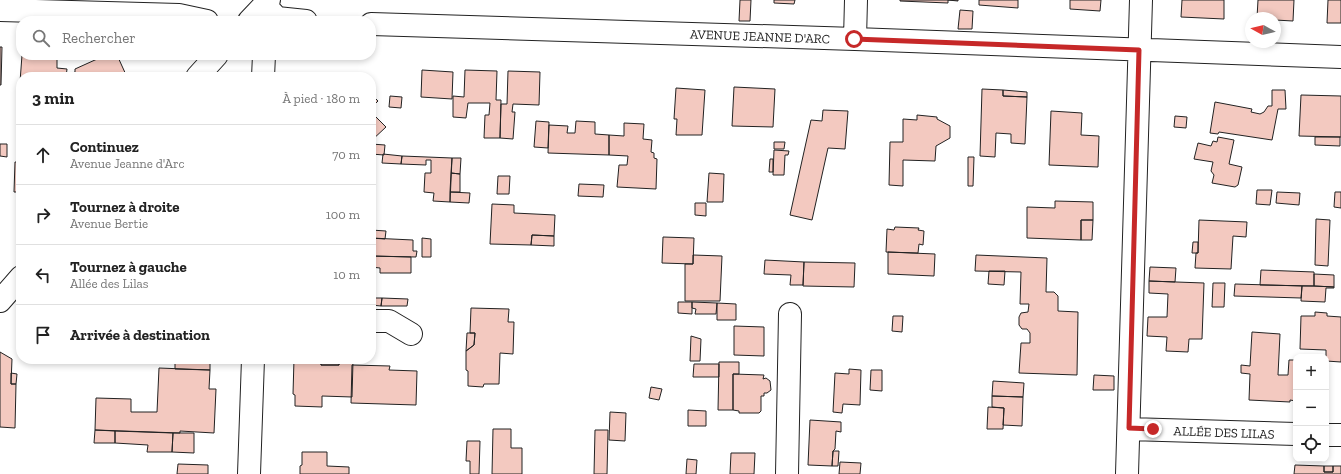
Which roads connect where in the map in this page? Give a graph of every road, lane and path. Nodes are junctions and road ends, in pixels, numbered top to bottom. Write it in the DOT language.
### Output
graph roads {
  1 [pos="856,0"];
  2 [pos="1142,0"];
  3 [pos="266,6"];
  4 [pos="0,10"];
  5 [pos="184,16"];
  6 [pos="255,16"];
  7 [pos="275,16"];
  8 [pos="376,24"];
  9 [pos="854,39"];
  10 [pos="1139,50"];
  11 [pos="1341,57"];
  12 [pos="213,60"];
  13 [pos="264,60"];
  14 [pos="202,72"];
  15 [pos="263,72"];
  16 [pos="16,283"];
  17 [pos="0,301"];
  18 [pos="790,314"];
  19 [pos="376,321"];
  20 [pos="411,334"];
  21 [pos="253,364"];
  22 [pos="1129,428"];
  23 [pos="1293,434"];
  24 [pos="1329,435"];
  25 [pos="1341,435"];
  26 [pos="249,474"];
  27 [pos="787,474"];
  28 [pos="1127,474"];
  1 -- 9 [label="street"];
  2 -- 10 [label="street"];
  3 -- 6 [label="street"];
  3 -- 7 [label="street"];
  4 -- 5 [label="street"];
  8 -- 9 [label="street, AVENUE JEANNE D'ARC"];
  9 -- 10 [label="street, AVENUE JEANNE D'ARC"];
  10 -- 11 [label="street, AVENUE JEANNE D'ARC"];
  10 -- 22 [label="street"];
  12 -- 14 [label="street"];
  13 -- 15 [label="street"];
  16 -- 17 [label="street"];
  18 -- 27 [label="street"];
  19 -- 20 [label="street"];
  21 -- 26 [label="street"];
  22 -- 23 [label="street, ALLÉE DES LILAS"];
  22 -- 28 [label="street"];
  24 -- 25 [label="street"];
}
